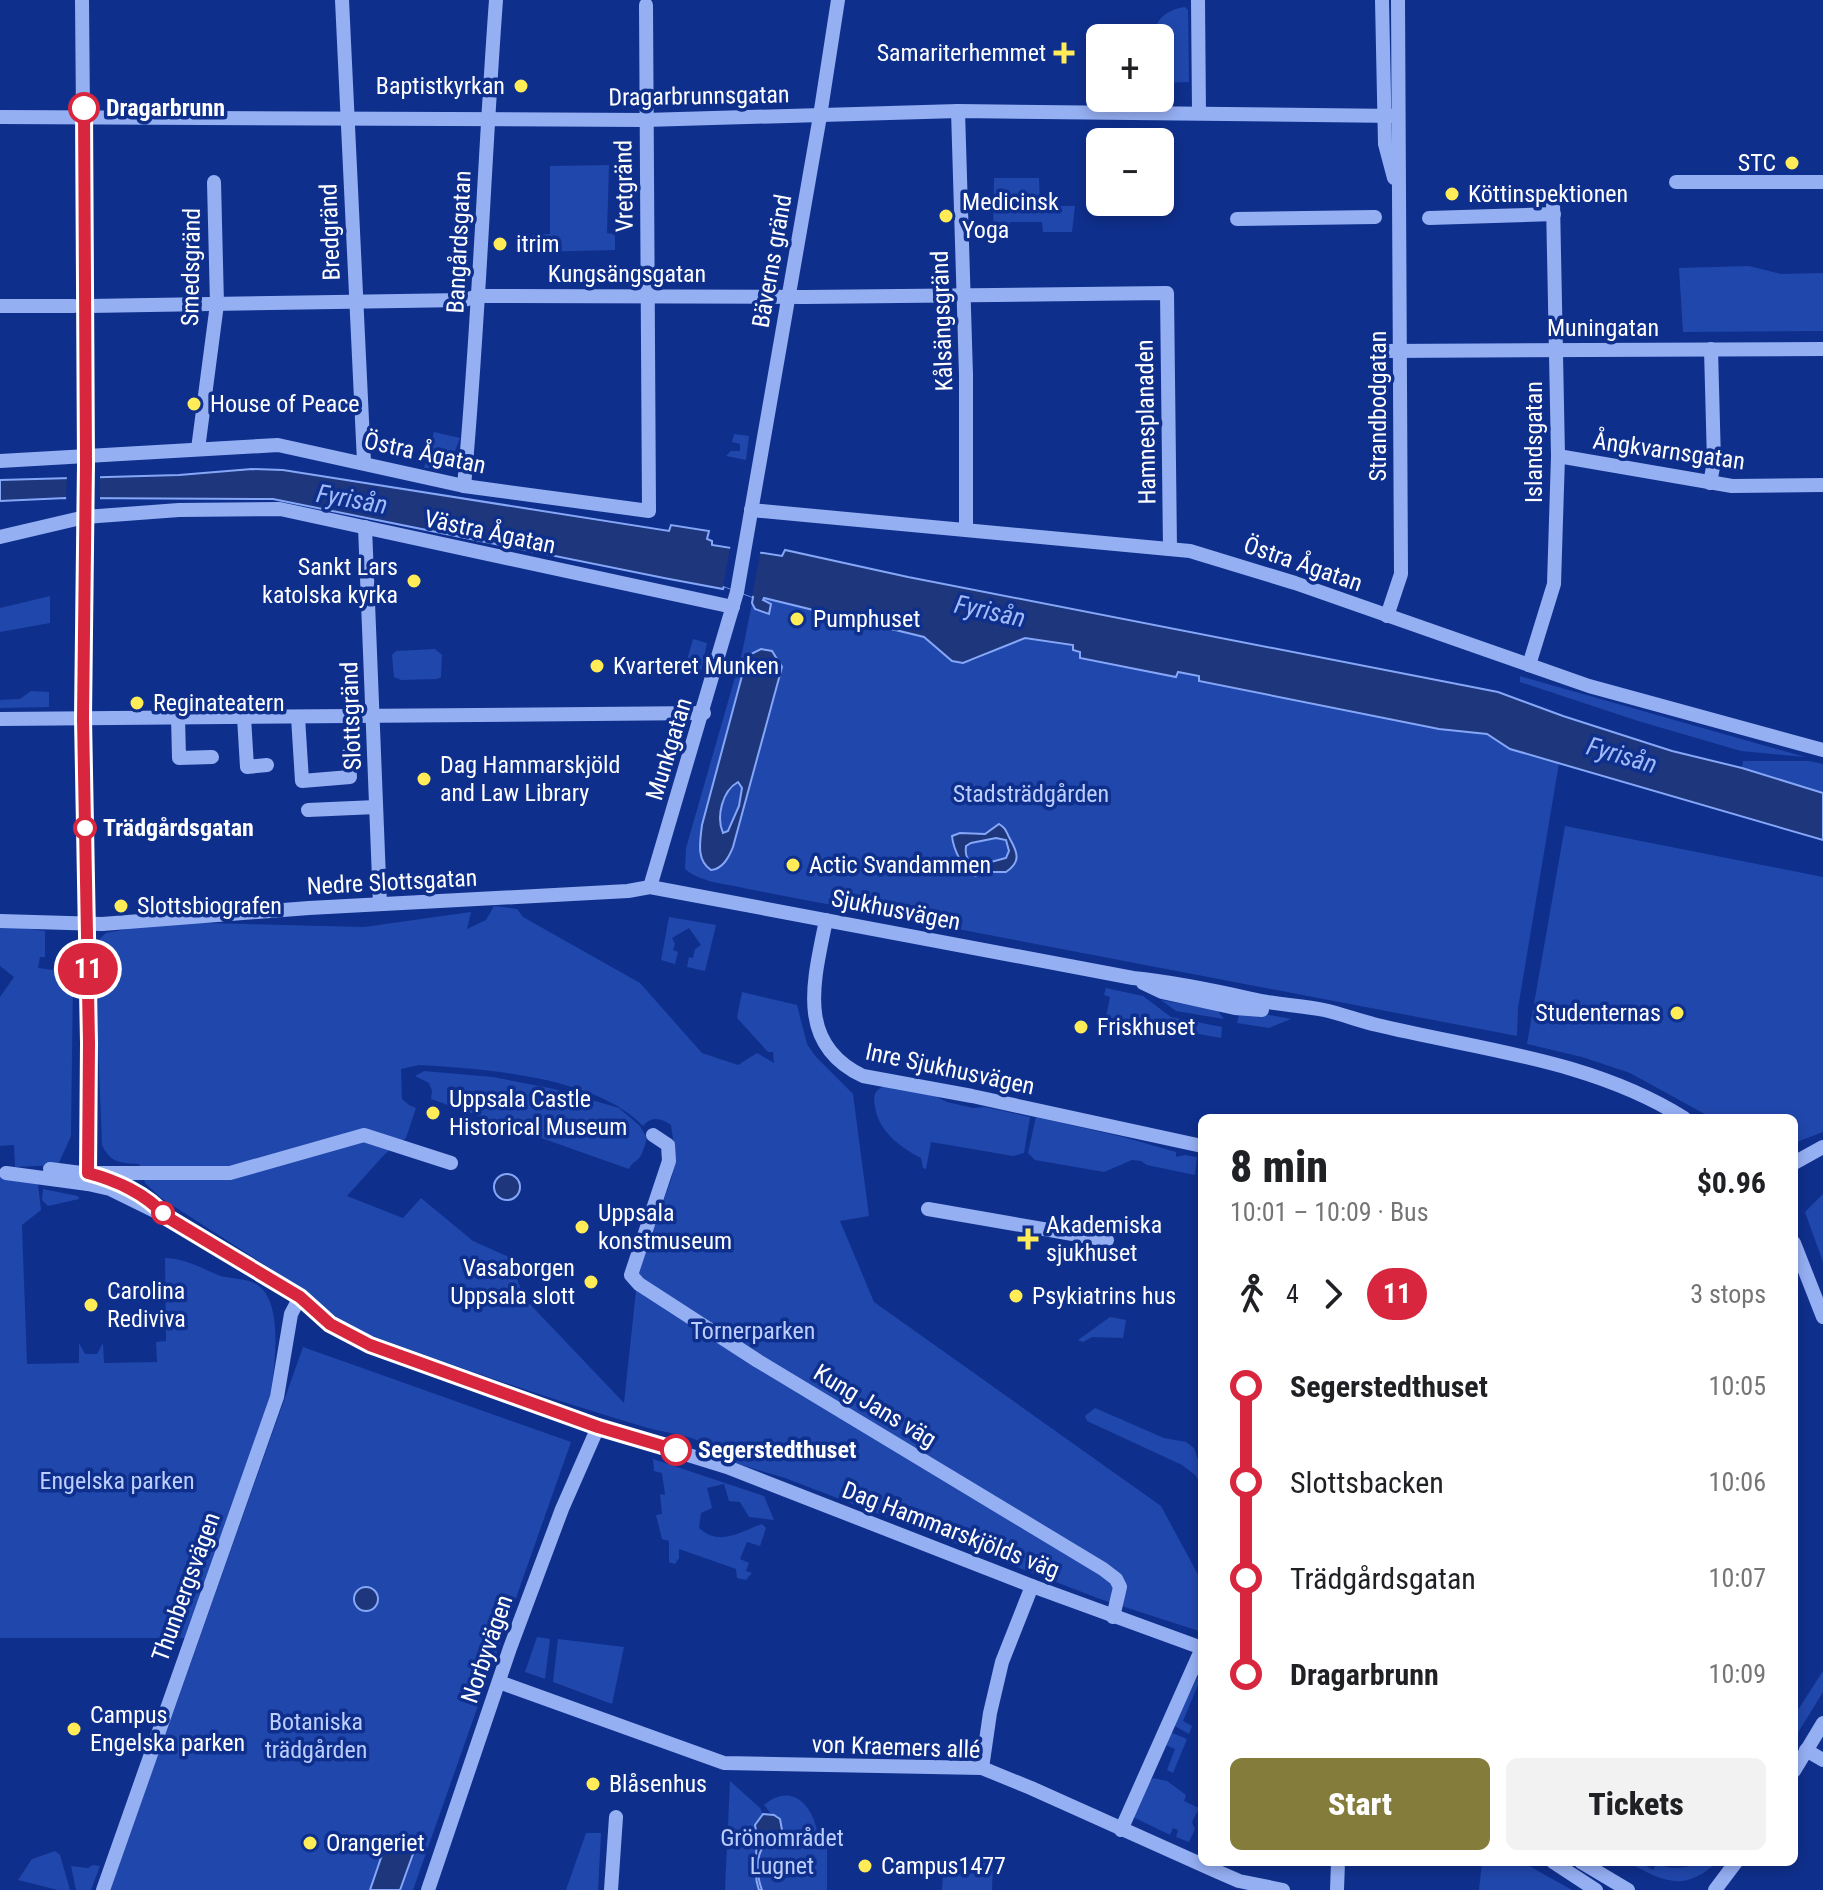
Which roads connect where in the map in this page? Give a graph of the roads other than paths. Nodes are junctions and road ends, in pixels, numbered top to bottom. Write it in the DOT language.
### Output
graph roads {
  1 [pos="82,0"];
  2 [pos="342,0"];
  3 [pos="496,0"];
  4 [pos="838,0"];
  5 [pos="1198,0"];
  6 [pos="1382,0"];
  7 [pos="1398,0"];
  8 [pos="646,5"];
  9 [pos="958,111"];
  10 [pos="1199,113"];
  11 [pos="820,116"];
  12 [pos="1391,116"];
  13 [pos="0,117"];
  14 [pos="84,117"];
  15 [pos="348,120"];
  16 [pos="487,120"];
  17 [pos="645,120"];
  18 [pos="214,182"];
  19 [pos="1676,182"];
  20 [pos="1823,182"];
  21 [pos="1375,217"];
  22 [pos="1429,218"];
  23 [pos="1237,219"];
  24 [pos="1167,293"];
  25 [pos="963,295"];
  26 [pos="479,296"];
  27 [pos="787,297"];
  28 [pos="648,301"];
  29 [pos="355,303"];
  30 [pos="217,304"];
  31 [pos="0,306"];
  32 [pos="1711,349"];
  33 [pos="1823,349"];
  34 [pos="1392,351"];
  35 [pos="1557,351"];
  36 [pos="198,449"];
  37 [pos="86,455"];
  38 [pos="1558,456"];
  39 [pos="0,461"];
  40 [pos="364,462"];
  41 [pos="1710,483"];
  42 [pos="1823,485"];
  43 [pos="464,486"];
  44 [pos="85,510"];
  45 [pos="751,510"];
  46 [pos="649,511"];
  47 [pos="365,527"];
  48 [pos="966,529"];
  49 [pos="747,536"];
  50 [pos="0,537"];
  51 [pos="1170,549"];
  52 [pos="735,599"];
  53 [pos="1387,616"];
  54 [pos="1529,665"];
  55 [pos="704,713"];
  56 [pos="178,717"];
  57 [pos="244,717"];
  58 [pos="298,717"];
  59 [pos="373,717"];
  60 [pos="83,718"];
  61 [pos="0,719"];
  62 [pos="1823,750"];
  63 [pos="348,755"];
  64 [pos="212,757"];
  65 [pos="267,765"];
  66 [pos="376,807"];
  67 [pos="308,810"];
  68 [pos="650,887"];
  69 [pos="380,904"];
  70 [pos="826,920"];
  71 [pos="0,921"];
  72 [pos="87,923"];
  73 [pos="1676,1114"];
  74 [pos="653,1135"];
  75 [pos="1198,1145"];
  76 [pos="1823,1147"];
  77 [pos="1798,1161"];
  78 [pos="451,1163"];
  79 [pos="130,1172"];
  80 [pos="3,1173"];
  81 [pos="88,1178"];
  82 [pos="126,1188"];
  83 [pos="928,1209"];
  84 [pos="165,1216"];
  85 [pos="1107,1240"];
  86 [pos="1798,1253"];
  87 [pos="300,1297"];
  88 [pos="1823,1317"];
  89 [pos="598,1427"];
  90 [pos="1032,1586"];
  91 [pos="1113,1617"];
  92 [pos="1198,1647"];
  93 [pos="1198,1657"];
  94 [pos="499,1682"];
  95 [pos="1823,1723"];
  96 [pos="1806,1750"];
  97 [pos="1823,1760"];
  98 [pos="1798,1764"];
  99 [pos="982,1768"];
  100 [pos="616,1817"];
  101 [pos="1121,1830"];
  102 [pos="1198,1863"];
  103 [pos="1204,1866"];
  104 [pos="1338,1866"];
  105 [pos="1559,1866"];
  106 [pos="1588,1866"];
  107 [pos="1736,1866"];
  108 [pos="1738,1866"];
  109 [pos="103,1890"];
  110 [pos="428,1890"];
  111 [pos="611,1890"];
  112 [pos="1283,1890"];
  113 [pos="1337,1890"];
  114 [pos="1596,1890"];
  115 [pos="1628,1890"];
  116 [pos="1715,1890"];
  117 [pos="1729,1890"];
  1 -- 14 [label="street"];
  2 -- 15 [label="street, Bredgränd"];
  3 -- 16 [label="street, Bangårdsgatan"];
  4 -- 11 [label="street, Bäverns gränd"];
  5 -- 10 [label="street"];
  6 -- 12 [label="street, Strandbodgatan"];
  7 -- 12 [label="street, Strandbodgatan"];
  8 -- 17 [label="street, Vretgränd"];
  9 -- 10 [label="street, Dragarbrunnsgatan"];
  9 -- 11 [label="street, Dragarbrunnsgatan"];
  9 -- 25 [label="street, Kålsängsgränd"];
  10 -- 12 [label="street, Dragarbrunnsgatan"];
  11 -- 17 [label="street, Dragarbrunnsgatan"];
  11 -- 27 [label="street, Bäverns gränd"];
  12 -- 34 [label="street, Strandbodgatan"];
  13 -- 14 [label="street, Dragarbrunnsgatan"];
  14 -- 15 [label="street, Dragarbrunnsgatan"];
  14 -- 37 [label="street"];
  15 -- 16 [label="street, Dragarbrunnsgatan"];
  15 -- 29 [label="street, Bredgränd"];
  16 -- 17 [label="street, Dragarbrunnsgatan"];
  16 -- 26 [label="street, Bangårdsgatan"];
  17 -- 28 [label="street, Vretgränd"];
  18 -- 30 [label="street, Smedsgränd"];
  19 -- 20 [label="street"];
  21 -- 23 [label="street"];
  22 -- 35 [label="street, Islandsgatan"];
  24 -- 25 [label="street, Kungsängsgatan"];
  24 -- 51 [label="street, Hamnesplanaden"];
  25 -- 27 [label="street, Kungsängsgatan"];
  25 -- 48 [label="street, Kålsängsgränd"];
  26 -- 28 [label="street, Kungsängsgatan"];
  26 -- 29 [label="street, Kungsängsgatan"];
  26 -- 43 [label="street, Bangårdsgatan"];
  27 -- 28 [label="street, Kungsängsgatan"];
  27 -- 45 [label="street, Bäverns gränd"];
  28 -- 46 [label="street, Vretgränd"];
  29 -- 30 [label="street, Kungsängsgatan"];
  29 -- 40 [label="street, Bredgränd"];
  30 -- 31 [label="street, Kungsängsgatan"];
  30 -- 36 [label="street, Smedsgränd"];
  32 -- 33 [label="street, Muningatan"];
  32 -- 35 [label="street, Muningatan"];
  32 -- 41 [label="street"];
  34 -- 35 [label="street, Muningatan"];
  34 -- 53 [label="street, Strandbodgatan"];
  35 -- 38 [label="street, Islandsgatan"];
  36 -- 37 [label="street, Östra Ågatan"];
  36 -- 40 [label="street, Östra Ågatan"];
  37 -- 39 [label="street, Östra Ågatan"];
  37 -- 44 [label="street"];
  38 -- 41 [label="street, Ångkvarnsgatan"];
  38 -- 54 [label="street, Islandsgatan"];
  40 -- 43 [label="street, Östra Ågatan"];
  41 -- 42 [label="street, Ångkvarnsgatan"];
  43 -- 46 [label="street, Östra Ågatan"];
  44 -- 47 [label="street, Västra Ågatan"];
  44 -- 50 [label="street, Västra Ågatan"];
  44 -- 60 [label="street"];
  45 -- 48 [label="street, Östra Ågatan"];
  45 -- 49 [label="street, Bäverns gränd"];
  47 -- 52 [label="street, Västra Ågatan"];
  47 -- 59 [label="street, Slottsgränd"];
  48 -- 51 [label="street, Östra Ågatan"];
  49 -- 52 [label="street, Munkgatan"];
  51 -- 53 [label="street, Östra Ågatan"];
  52 -- 55 [label="street, Munkgatan"];
  53 -- 54 [label="street, Östra Ågatan"];
  54 -- 62 [label="street, Östra Ågatan"];
  55 -- 59 [label="street"];
  55 -- 68 [label="street, Munkgatan"];
  56 -- 57 [label="street"];
  56 -- 60 [label="street"];
  56 -- 64 [label="street"];
  57 -- 58 [label="street"];
  57 -- 65 [label="street"];
  58 -- 59 [label="street"];
  58 -- 63 [label="street"];
  59 -- 66 [label="street, Slottsgränd"];
  60 -- 61 [label="street"];
  60 -- 72 [label="street"];
  66 -- 67 [label="street"];
  66 -- 69 [label="street, Slottsgränd"];
  68 -- 69 [label="street, Nedre Slottsgatan"];
  68 -- 70 [label="street, Sjukhusvägen"];
  69 -- 72 [label="street, Nedre Slottsgatan"];
  70 -- 73 [label="street, Sjukhusvägen"];
  70 -- 75 [label="street, Inre Sjukhusvägen"];
  71 -- 72 [label="street, Nedre Slottsgatan"];
  72 -- 81 [label="street"];
  74 -- 91 [label="street, Kung Jans väg"];
  76 -- 77 [label="street"];
  78 -- 79 [label="street"];
  79 -- 81 [label="street"];
  79 -- 82 [label="street"];
  80 -- 81 [label="street"];
  81 -- 82 [label="street, Dag Hammarskjölds väg"];
  81 -- 84 [label="street, Dag Hammarskjölds väg"];
  82 -- 84 [label="street, Dag Hammarskjölds väg"];
  83 -- 85 [label="street"];
  84 -- 87 [label="street, Dag Hammarskjölds väg"];
  86 -- 88 [label="street"];
  87 -- 89 [label="street, Dag Hammarskjölds väg"];
  87 -- 109 [label="street, Thunbergsvägen"];
  89 -- 90 [label="street, Dag Hammarskjölds väg"];
  89 -- 94 [label="street, Norbyvägen"];
  90 -- 91 [label="street, Dag Hammarskjölds väg"];
  90 -- 99 [label="street"];
  91 -- 92 [label="street, Dag Hammarskjölds väg"];
  93 -- 101 [label="street"];
  94 -- 99 [label="street, von Kraemers allé"];
  94 -- 110 [label="street, Norbyvägen"];
  95 -- 96 [label="street"];
  96 -- 97 [label="street"];
  96 -- 98 [label="street"];
  99 -- 101 [label="street, von Kraemers allé"];
  100 -- 111 [label="street"];
  101 -- 102 [label="street, von Kraemers allé"];
  103 -- 112 [label="street, von Kraemers allé"];
  104 -- 113 [label="street"];
  105 -- 114 [label="street"];
  106 -- 115 [label="street"];
  107 -- 116 [label="street"];
  108 -- 117 [label="street"];
}
